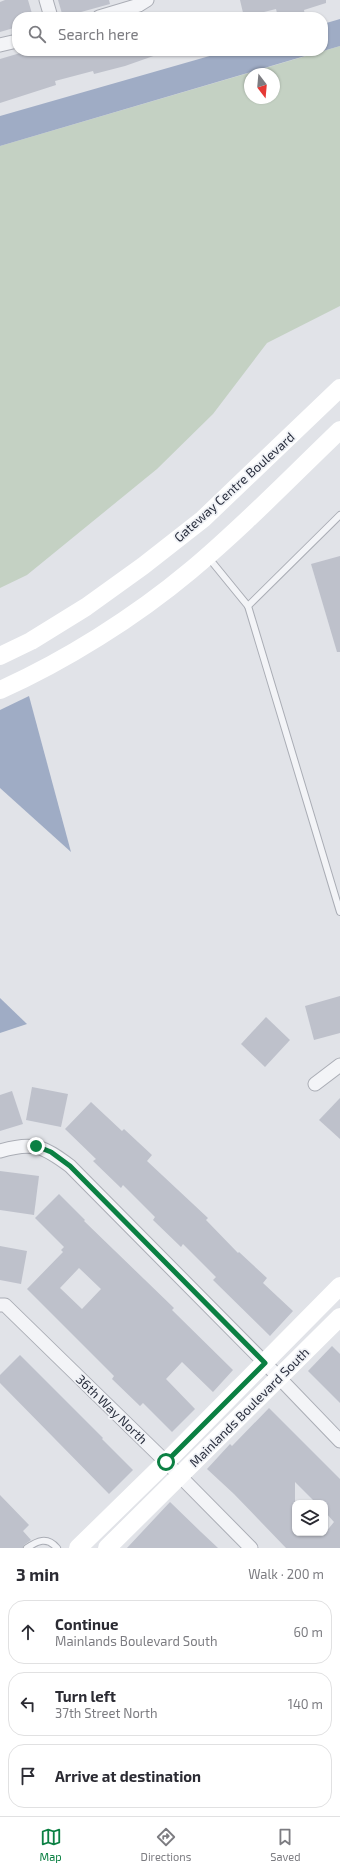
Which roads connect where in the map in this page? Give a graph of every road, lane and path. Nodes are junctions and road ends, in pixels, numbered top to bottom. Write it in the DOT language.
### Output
graph roads {
  1 [pos="46,0"];
  2 [pos="147,0"];
  3 [pos="50,12"];
  4 [pos="116,12"];
  5 [pos="12,41"];
  6 [pos="0,45"];
  7 [pos="340,388"];
  8 [pos="340,430"];
  9 [pos="340,515"];
  10 [pos="207,556"];
  11 [pos="248,606"];
  12 [pos="0,656"];
  13 [pos="0,690"];
  14 [pos="340,912"];
  15 [pos="340,1065"];
  16 [pos="315,1084"];
  17 [pos="0,1151"];
  18 [pos="340,1286"];
  19 [pos="2,1305"];
  20 [pos="340,1317"];
  21 [pos="265,1363"];
  22 [pos="280,1377"];
  23 [pos="340,1441"];
  24 [pos="166,1462"];
  25 [pos="180,1476"];
  26 [pos="27,1548"];
  27 [pos="57,1548"];
  28 [pos="78,1548"];
  29 [pos="107,1548"];
  30 [pos="251,1548"];
  1 -- 3 [label="street"];
  2 -- 4 [label="street"];
  5 -- 6 [label="street"];
  7 -- 12 [label="street, Gateway Centre Boulevard"];
  8 -- 10 [label="street"];
  9 -- 11 [label="lane"];
  10 -- 11 [label="lane"];
  10 -- 13 [label="street"];
  11 -- 14 [label="lane"];
  15 -- 16 [label="street"];
  17 -- 21 [label="street"];
  18 -- 21 [label="street, Mainlands Boulevard South"];
  19 -- 24 [label="street, 36th Way North"];
  20 -- 22 [label="street, Mainlands Boulevard South"];
  21 -- 22 [label="street"];
  21 -- 24 [label="street, Mainlands Boulevard South"];
  22 -- 23 [label="street"];
  22 -- 25 [label="street, Mainlands Boulevard South"];
  24 -- 25 [label="street, 36th Way North"];
  24 -- 28 [label="street, Mainlands Boulevard South"];
  25 -- 29 [label="street, Mainlands Boulevard South"];
  25 -- 30 [label="street, 36th Way North"];
  26 -- 27 [label="lane"];
}
